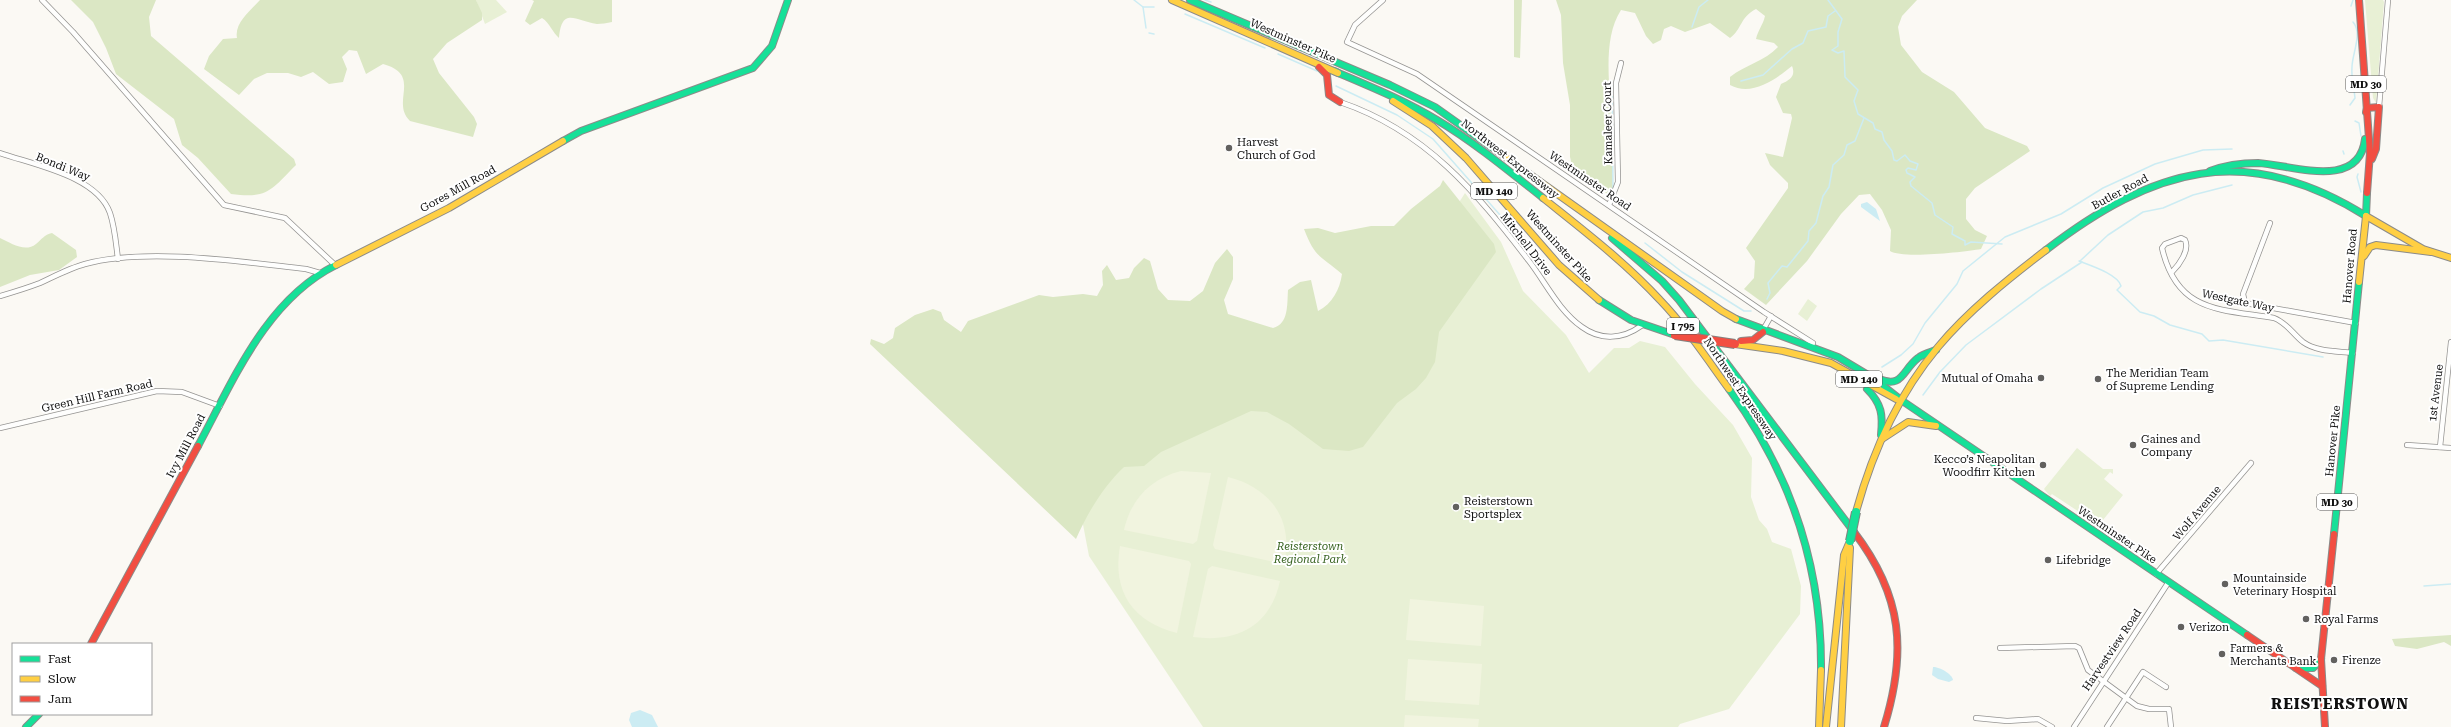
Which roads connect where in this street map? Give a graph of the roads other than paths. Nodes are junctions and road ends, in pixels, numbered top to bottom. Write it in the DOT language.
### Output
graph roads {
  1 [pos="42,0"];
  2 [pos="788,0"];
  3 [pos="1172,0"];
  4 [pos="1190,0"];
  5 [pos="1383,0"];
  6 [pos="2359,0"];
  7 [pos="2388,0"];
  8 [pos="1310,61"];
  9 [pos="1621,63"];
  10 [pos="1334,71"];
  11 [pos="1340,102"];
  12 [pos="2379,107"];
  13 [pos="2367,108"];
  14 [pos="0,153"];
  15 [pos="2370,164"];
  16 [pos="1524,171"];
  17 [pos="2204,173"];
  18 [pos="1609,205"];
  19 [pos="2366,216"];
  20 [pos="2270,223"];
  21 [pos="2431,252"];
  22 [pos="2363,258"];
  23 [pos="2451,258"];
  24 [pos="118,259"];
  25 [pos="335,265"];
  26 [pos="2172,272"];
  27 [pos="320,273"];
  28 [pos="0,296"];
  29 [pos="1771,316"];
  30 [pos="2356,320"];
  31 [pos="1641,326"];
  32 [pos="1763,332"];
  33 [pos="1734,342"];
  34 [pos="2451,342"];
  35 [pos="1812,345"];
  36 [pos="1771,349"];
  37 [pos="1936,350"];
  38 [pos="1783,351"];
  39 [pos="2353,353"];
  40 [pos="1854,365"];
  41 [pos="1852,374"];
  42 [pos="1901,400"];
  43 [pos="220,406"];
  44 [pos="1936,426"];
  45 [pos="0,428"];
  46 [pos="1881,440"];
  47 [pos="2407,445"];
  48 [pos="2440,447"];
  49 [pos="2451,448"];
  50 [pos="2251,463"];
  51 [pos="1850,541"];
  52 [pos="2156,574"];
  53 [pos="2168,583"];
  54 [pos="92,643"];
  55 [pos="2000,648"];
  56 [pos="2322,659"];
  57 [pos="2295,668"];
  58 [pos="2102,681"];
  59 [pos="2322,686"];
  60 [pos="2166,688"];
  61 [pos="2126,698"];
  62 [pos="37,715"];
  63 [pos="1976,718"];
  64 [pos="26,727"];
  65 [pos="1819,727"];
  66 [pos="1826,727"];
  67 [pos="1841,727"];
  68 [pos="1884,727"];
  69 [pos="2052,727"];
  70 [pos="2074,727"];
  71 [pos="2107,727"];
  72 [pos="2171,727"];
  73 [pos="2325,727"];
  1 -- 25 [label="street"];
  2 -- 25 [label="main road, Gores Mill Road"];
  3 -- 8 [label="main road, Westminster Pike / MD 140"];
  4 -- 16 [label="main road, Westminster Pike / MD 140"];
  5 -- 18 [label="street, Westminster Road"];
  6 -- 13 [label="main road, MD 30"];
  7 -- 12 [label="street"];
  8 -- 10 [label="main road, Westminster Pike / MD 140"];
  8 -- 11 [label="main road"];
  9 -- 18 [label="street, Kamaleer Court"];
  10 -- 31 [label="main road, Westminster Pike / MD 140"];
  10 -- 65 [label="main road, Northwest Expressway / I 795"];
  11 -- 31 [label="street, Mitchell Drive"];
  12 -- 13 [label="main road"];
  12 -- 15 [label="main road"];
  13 -- 15 [label="main road, MD 30"];
  13 -- 17 [label="main road"];
  14 -- 24 [label="street, Bondi Way"];
  15 -- 19 [label="main road, MD 30"];
  16 -- 32 [label="main road, Westminster Pike / MD 140"];
  16 -- 68 [label="main road, Northwest Expressway / I 795"];
  17 -- 19 [label="main road, Butler Road"];
  17 -- 37 [label="main road, Butler Road"];
  18 -- 29 [label="street, Westminster Road"];
  19 -- 21 [label="main road, Butler Road"];
  19 -- 22 [label="main road, Hanover Road / MD 30"];
  20 -- 30 [label="street"];
  21 -- 22 [label="main road"];
  21 -- 23 [label="main road, Butler Road"];
  22 -- 30 [label="main road, Hanover Road / MD 30"];
  24 -- 27 [label="street"];
  24 -- 28 [label="street"];
  25 -- 27 [label="main road, Gores Mill Road"];
  26 -- 26 [label="street, Westgate Way"];
  26 -- 39 [label="street, Westgate Way"];
  27 -- 43 [label="main road, Ivy Mill Road"];
  29 -- 32 [label="street"];
  29 -- 35 [label="street, Westminster Road"];
  30 -- 39 [label="main road, Hanover Pike / MD 30"];
  31 -- 33 [label="main road, Westminster Pike / MD 140, bridge"];
  32 -- 33 [label="main road"];
  32 -- 35 [label="main road, Westminster Pike / MD 140"];
  32 -- 36 [label="main road"];
  33 -- 36 [label="main road, Westminster Pike / MD 140"];
  34 -- 48 [label="street, 1st Avenue"];
  35 -- 38 [label="main road"];
  35 -- 40 [label="main road, Westminster Pike / MD 140"];
  36 -- 38 [label="main road, Westminster Pike / MD 140"];
  37 -- 40 [label="main road"];
  37 -- 42 [label="main road, Butler Road"];
  38 -- 41 [label="main road, Westminster Pike / MD 140"];
  39 -- 56 [label="main road, Hanover Pike / MD 30"];
  40 -- 42 [label="main road, Westminster Pike / MD 140"];
  41 -- 42 [label="main road, Westminster Pike / MD 140"];
  41 -- 46 [label="main road"];
  42 -- 44 [label="main road, Westminster Pike / MD 140"];
  42 -- 46 [label="main road, Butler Road"];
  43 -- 45 [label="street, Green Hill Farm Road"];
  43 -- 54 [label="main road, Ivy Mill Road"];
  44 -- 46 [label="main road"];
  44 -- 52 [label="main road, Westminster Pike / MD 140"];
  46 -- 51 [label="main road, bridge"];
  47 -- 48 [label="street"];
  48 -- 49 [label="street"];
  50 -- 52 [label="street, Wolf Avenue"];
  51 -- 66 [label="main road"];
  51 -- 67 [label="main road"];
  52 -- 53 [label="main road, Westminster Pike / MD 140"];
  53 -- 57 [label="main road, Westminster Pike / MD 140"];
  53 -- 58 [label="street, Harvestview Road"];
  55 -- 58 [label="street"];
  56 -- 57 [label="main road"];
  56 -- 59 [label="main road, Hanover Pike / MD 30"];
  57 -- 59 [label="main road, Westminster Pike / MD 140"];
  58 -- 61 [label="street"];
  58 -- 70 [label="street, Harvestview Road"];
  59 -- 73 [label="main road, Hanover Pike"];
  60 -- 61 [label="street"];
  61 -- 71 [label="street"];
  61 -- 72 [label="street"];
  62 -- 64 [label="main road"];
  63 -- 69 [label="street"];
}
